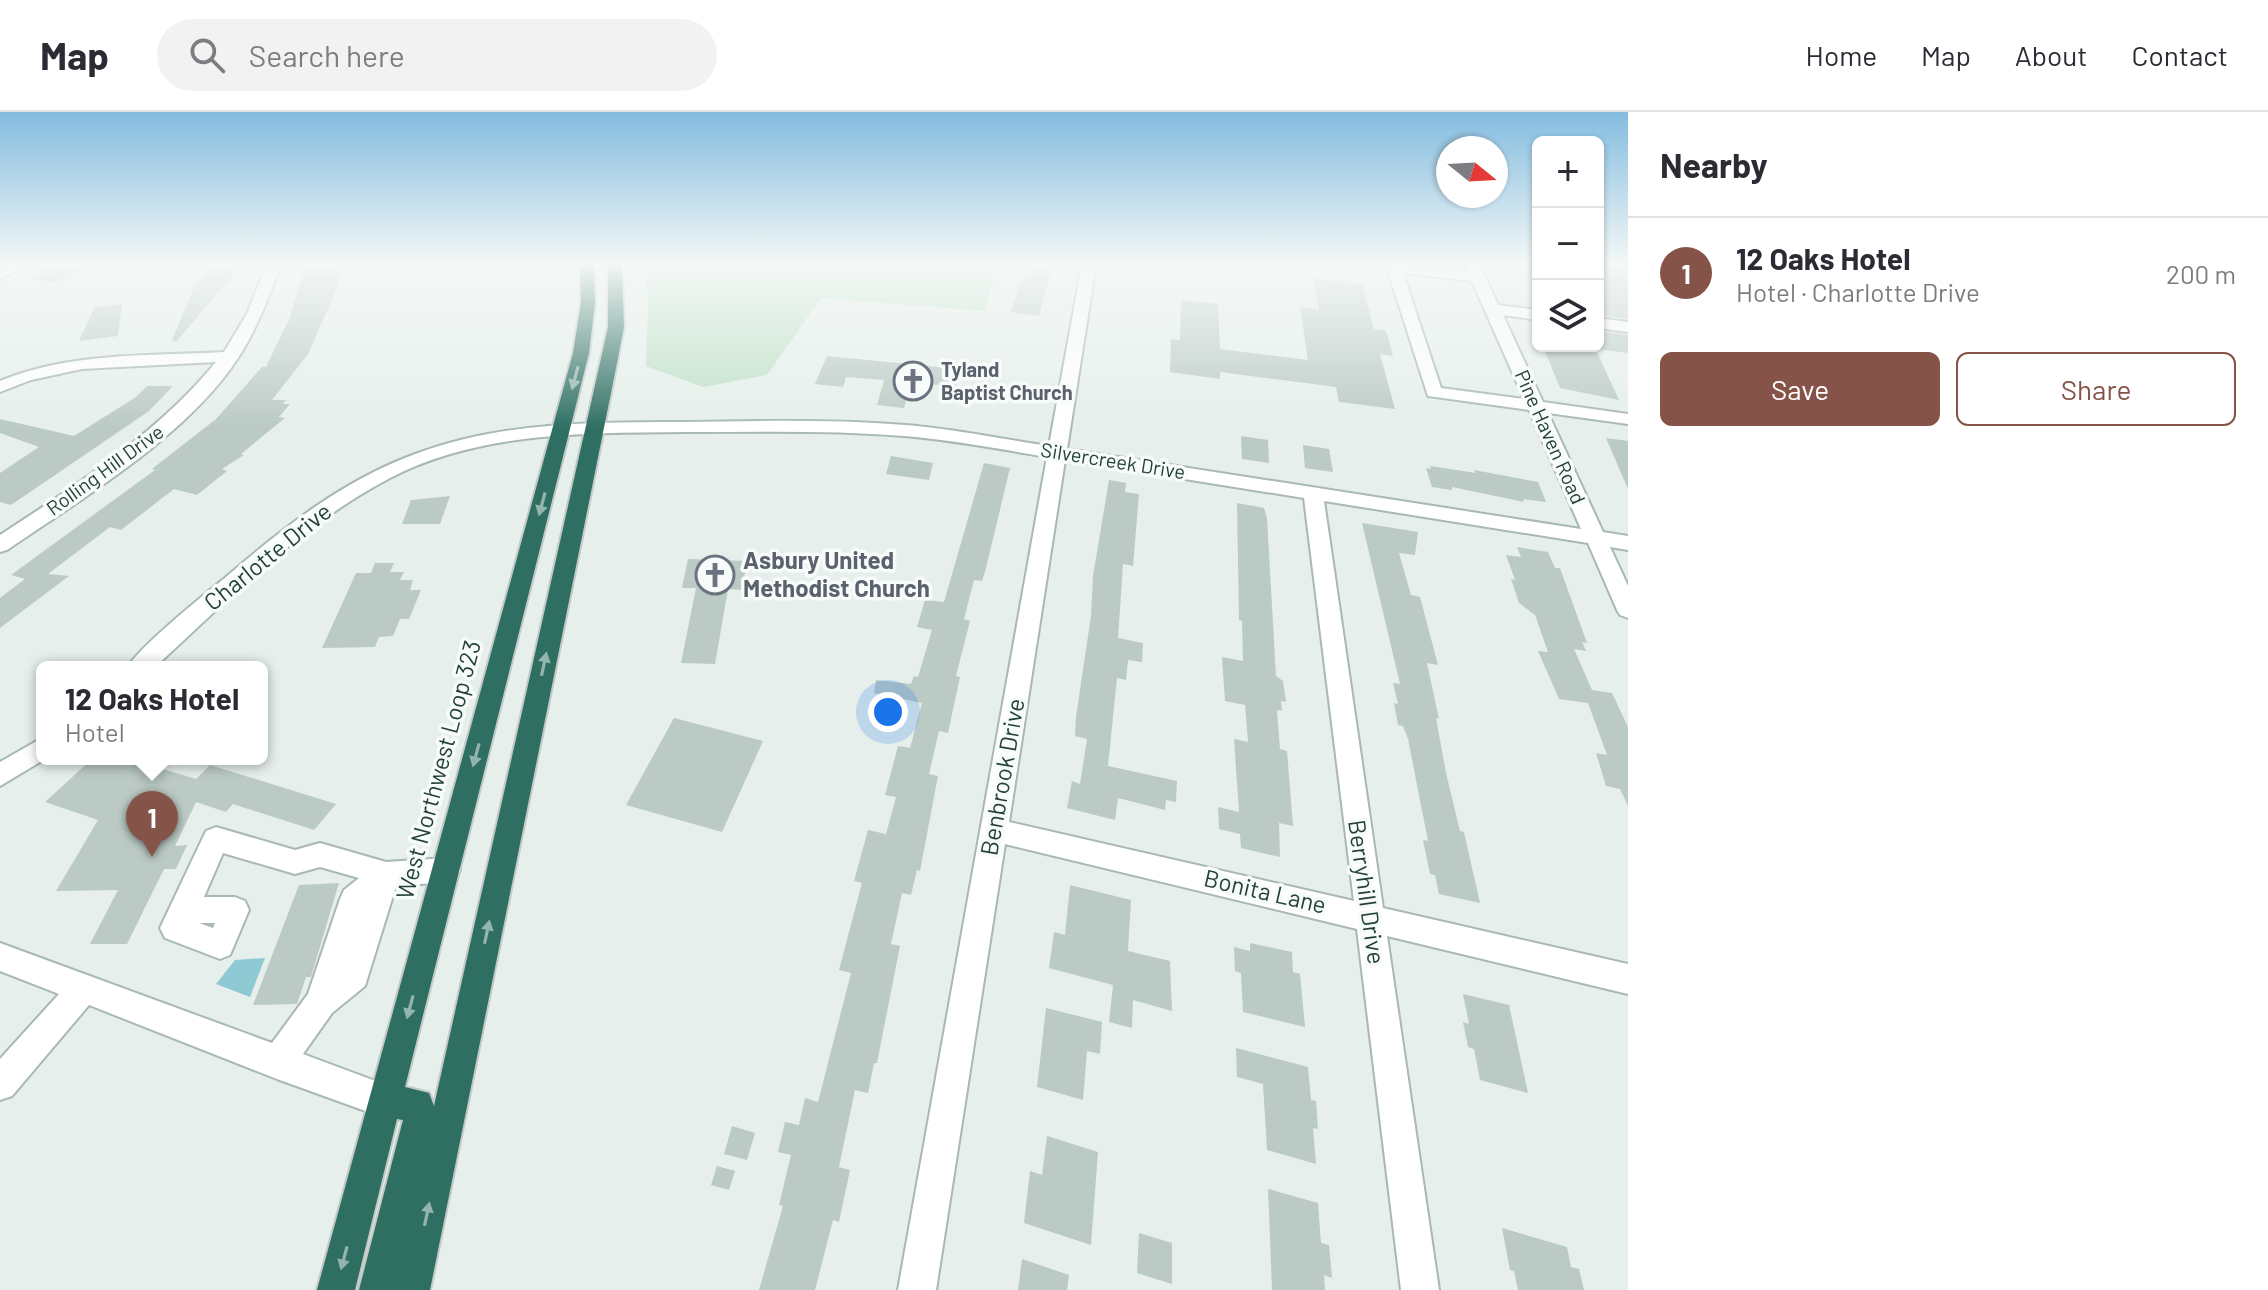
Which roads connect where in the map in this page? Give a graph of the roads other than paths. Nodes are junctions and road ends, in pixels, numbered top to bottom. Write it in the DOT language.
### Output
graph roads {
  1 [pos="252,319"];
  2 [pos="586,319"];
  3 [pos="616,319"];
  4 [pos="1080,319"];
  5 [pos="1410,319"];
  6 [pos="1497,319"];
  7 [pos="1604,324"];
  8 [pos="1628,327"];
  9 [pos="231,357"];
  10 [pos="0,387"];
  11 [pos="1536,405"];
  12 [pos="1628,419"];
  13 [pos="561,428"];
  14 [pos="594,428"];
  15 [pos="1058,453"];
  16 [pos="1313,493"];
  17 [pos="1595,537"];
  18 [pos="1628,543"];
  19 [pos="0,545"];
  20 [pos="1628,610"];
  21 [pos="147,661"];
  22 [pos="36,752"];
  23 [pos="0,775"];
  24 [pos="994,830"];
  25 [pos="446,870"];
  26 [pos="386,874"];
  27 [pos="183,910"];
  28 [pos="1369,917"];
  29 [pos="0,957"];
  30 [pos="1628,979"];
  31 [pos="83,989"];
  32 [pos="277,1063"];
  33 [pos="0,1084"];
  34 [pos="385,1101"];
  35 [pos="336,1290"];
  36 [pos="378,1290"];
  37 [pos="411,1290"];
  38 [pos="917,1290"];
  39 [pos="1420,1290"];
  1 -- 9 [label="street, Rolling Hill Drive"];
  2 -- 13 [label="highway, West Northwest Loop 323, one-way"];
  3 -- 14 [label="highway"];
  4 -- 15 [label="street, Benbrook Drive"];
  5 -- 11 [label="street"];
  6 -- 11 [label="street, Pine Haven Road"];
  7 -- 8 [label="street"];
  9 -- 10 [label="street"];
  9 -- 19 [label="street, Rolling Hill Drive"];
  11 -- 12 [label="street"];
  11 -- 17 [label="street, Pine Haven Road"];
  13 -- 14 [label="street, Charlotte Drive"];
  13 -- 21 [label="street, Charlotte Drive"];
  13 -- 25 [label="highway, West Northwest Loop 323, one-way"];
  14 -- 15 [label="street, Silvercreek Drive"];
  37 -- 14 [label="highway, one-way"];
  15 -- 16 [label="street, Silvercreek Drive"];
  15 -- 24 [label="street, Benbrook Drive"];
  16 -- 17 [label="street, Silvercreek Drive"];
  16 -- 28 [label="street, Berryhill Drive"];
  17 -- 18 [label="street, Silvercreek Drive"];
  17 -- 20 [label="street, Pine Haven Road"];
  22 -- 23 [label="street"];
  24 -- 28 [label="street, Bonita Lane"];
  24 -- 38 [label="street, Benbrook Drive"];
  25 -- 26 [label="street"];
  25 -- 34 [label="highway, West Northwest Loop 323, one-way"];
  26 -- 27 [label="street"];
  26 -- 32 [label="street"];
  28 -- 30 [label="street, Bonita Lane"];
  28 -- 39 [label="street, Berryhill Drive"];
  29 -- 31 [label="street"];
  31 -- 32 [label="street"];
  31 -- 33 [label="street"];
  32 -- 34 [label="street"];
  34 -- 35 [label="highway, West Northwest Loop 323, one-way"];
  34 -- 36 [label="highway"];
}
